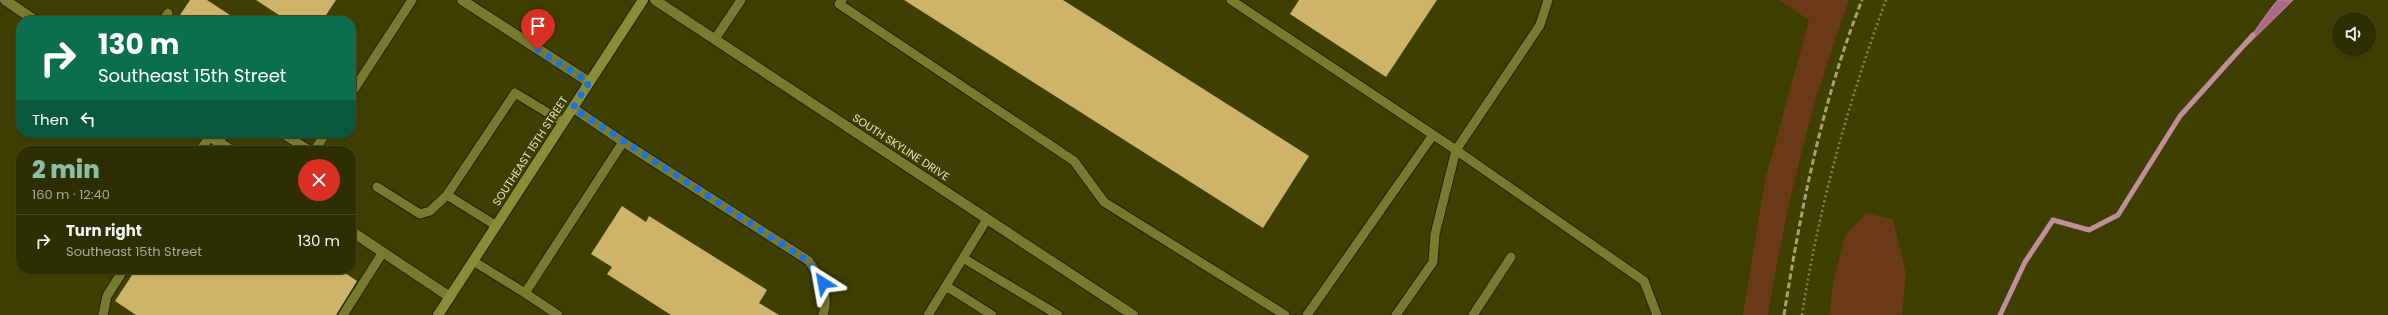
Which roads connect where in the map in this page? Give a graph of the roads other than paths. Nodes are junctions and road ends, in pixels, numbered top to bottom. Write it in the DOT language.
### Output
graph roads {
  1 [pos="5,0"];
  2 [pos="412,0"];
  3 [pos="462,0"];
  4 [pos="643,0"];
  5 [pos="655,0"];
  6 [pos="741,0"];
  7 [pos="842,0"];
  8 [pos="1231,0"];
  9 [pos="1548,0"];
  10 [pos="168,13"];
  11 [pos="29,16"];
  12 [pos="166,16"];
  13 [pos="715,39"];
  14 [pos="589,82"];
  15 [pos="356,86"];
  16 [pos="573,108"];
  17 [pos="563,122"];
  18 [pos="1433,135"];
  19 [pos="210,138"];
  20 [pos="212,138"];
  21 [pos="289,138"];
  22 [pos="624,142"];
  23 [pos="204,146"];
  24 [pos="224,146"];
  25 [pos="303,146"];
  26 [pos="1456,150"];
  27 [pos="377,187"];
  28 [pos="447,195"];
  29 [pos="987,219"];
  30 [pos="495,225"];
  31 [pos="356,234"];
  32 [pos="382,252"];
  33 [pos="1511,257"];
  34 [pos="963,258"];
  35 [pos="473,261"];
  36 [pos="121,274"];
  37 [pos="946,286"];
  38 [pos="525,293"];
  39 [pos="450,297"];
  40 [pos="103,315"];
  41 [pos="342,315"];
  42 [pos="438,315"];
  43 [pos="558,315"];
  44 [pos="823,315"];
  45 [pos="928,315"];
  46 [pos="992,315"];
  47 [pos="1058,315"];
  48 [pos="1133,315"];
  49 [pos="1284,315"];
  50 [pos="1307,315"];
  51 [pos="1396,315"];
  52 [pos="1473,315"];
  53 [pos="1657,315"];
  1 -- 11 [label="street"];
  2 -- 15 [label="lane"];
  3 -- 14 [label="street"];
  4 -- 14 [label="main road, SOUTHEAST 15TH STREET"];
  5 -- 13 [label="street, SOUTH SKYLINE DRIVE"];
  6 -- 13 [label="lane"];
  7 -- 49 [label="lane"];
  8 -- 18 [label="lane"];
  9 -- 26 [label="lane"];
  10 -- 12 [label="lane"];
  13 -- 29 [label="street, SOUTH SKYLINE DRIVE"];
  14 -- 16 [label="main road, SOUTHEAST 15TH STREET"];
  16 -- 17 [label="main road, SOUTHEAST 15TH STREET"];
  16 -- 22 [label="lane"];
  17 -- 28 [label="lane"];
  17 -- 30 [label="main road, SOUTHEAST 15TH STREET"];
  18 -- 26 [label="lane"];
  18 -- 50 [label="lane"];
  19 -- 23 [label="lane"];
  20 -- 24 [label="street"];
  21 -- 25 [label="lane"];
  22 -- 38 [label="lane"];
  22 -- 44 [label="lane"];
  26 -- 51 [label="lane"];
  26 -- 53 [label="lane"];
  27 -- 28 [label="lane"];
  28 -- 30 [label="lane"];
  29 -- 34 [label="lane"];
  29 -- 48 [label="street, SOUTH SKYLINE DRIVE"];
  30 -- 35 [label="main road, SOUTHEAST 15TH STREET"];
  31 -- 32 [label="street"];
  32 -- 39 [label="street"];
  32 -- 41 [label="lane"];
  33 -- 52 [label="lane"];
  34 -- 37 [label="lane"];
  34 -- 47 [label="lane"];
  35 -- 38 [label="lane"];
  35 -- 39 [label="main road, SOUTHEAST 15TH STREET"];
  36 -- 40 [label="lane"];
  37 -- 45 [label="lane"];
  37 -- 46 [label="lane"];
  38 -- 43 [label="lane"];
  39 -- 42 [label="main road, SOUTHEAST 15TH STREET"];
}
